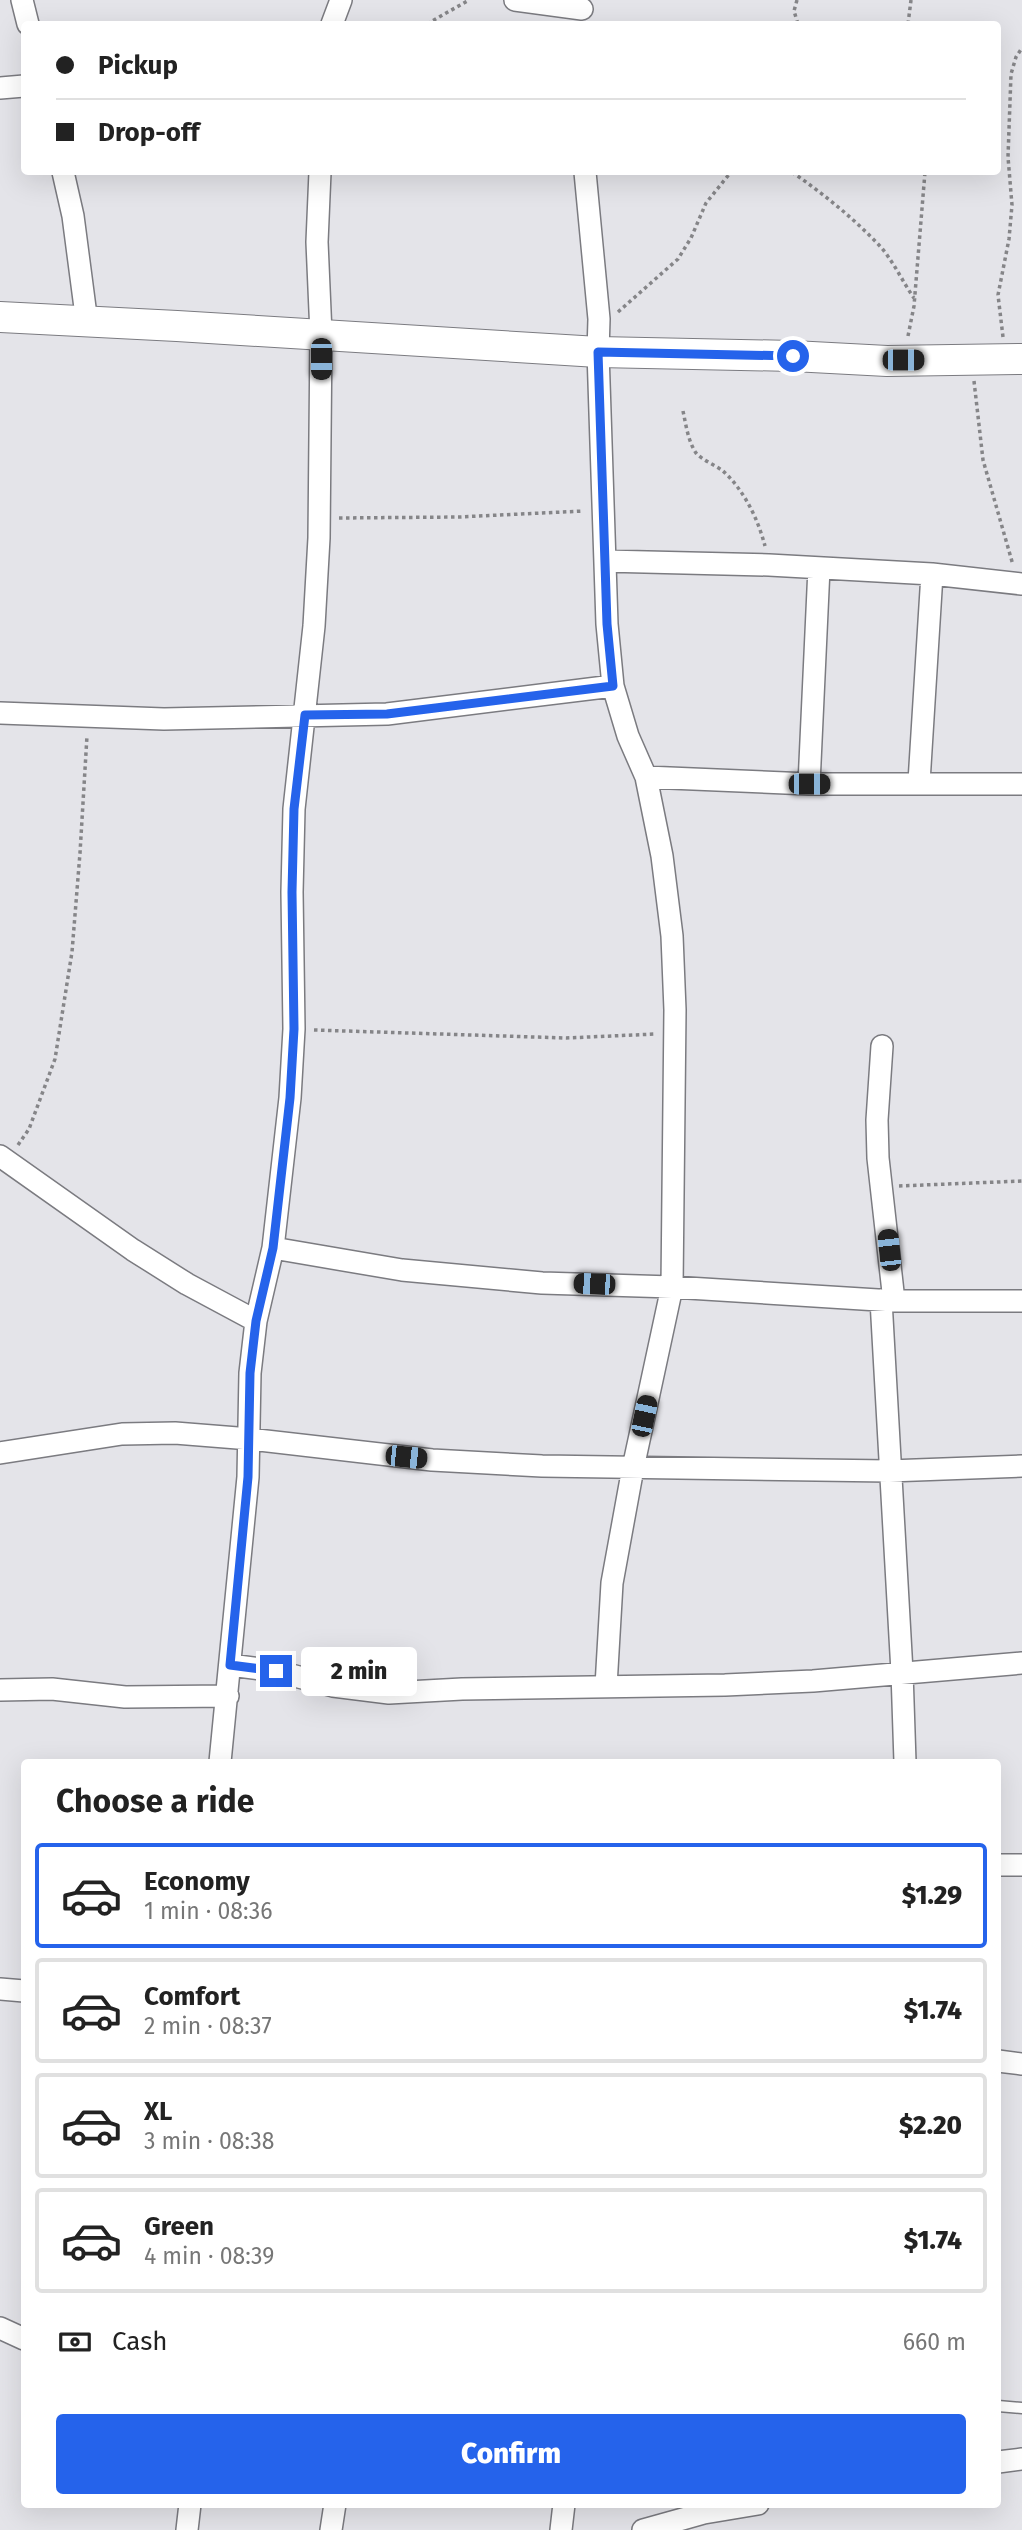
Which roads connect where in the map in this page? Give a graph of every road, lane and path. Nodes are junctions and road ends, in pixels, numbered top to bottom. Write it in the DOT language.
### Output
graph roads {
  1 [pos="22,0"];
  2 [pos="341,0"];
  3 [pos="469,0"];
  4 [pos="515,0"];
  5 [pos="797,0"];
  6 [pos="911,0"];
  7 [pos="583,11"];
  8 [pos="27,21"];
  9 [pos="333,21"];
  10 [pos="432,21"];
  11 [pos="797,21"];
  12 [pos="908,21"];
  13 [pos="1022,48"];
  14 [pos="21,86"];
  15 [pos="0,88"];
  16 [pos="64,175"];
  17 [pos="320,175"];
  18 [pos="585,175"];
  19 [pos="729,175"];
  20 [pos="796,175"];
  21 [pos="925,175"];
  22 [pos="915,300"];
  23 [pos="0,317"];
  24 [pos="86,323"];
  25 [pos="321,334"];
  26 [pos="598,341"];
  27 [pos="903,360"];
  28 [pos="972,360"];
  29 [pos="1013,360"];
  30 [pos="683,411"];
  31 [pos="603,510"];
  32 [pos="320,518"];
  33 [pos="605,561"];
  34 [pos="769,565"];
  35 [pos="819,568"];
  36 [pos="932,574"];
  37 [pos="1020,584"];
  38 [pos="613,686"];
  39 [pos="0,713"];
  40 [pos="305,715"];
  41 [pos="88,717"];
  42 [pos="646,776"];
  43 [pos="919,782"];
  44 [pos="809,784"];
  45 [pos="1022,784"];
  46 [pos="294,1029"];
  47 [pos="675,1034"];
  48 [pos="882,1046"];
  49 [pos="4,1159"];
  50 [pos="1022,1181"];
  51 [pos="883,1186"];
  52 [pos="273,1248"];
  53 [pos="672,1287"];
  54 [pos="887,1300"];
  55 [pos="1022,1301"];
  56 [pos="256,1321"];
  57 [pos="250,1439"];
  58 [pos="0,1453"];
  59 [pos="1022,1466"];
  60 [pos="633,1468"];
  61 [pos="889,1471"];
  62 [pos="1022,1663"];
  63 [pos="230,1665"];
  64 [pos="902,1672"];
  65 [pos="607,1686"];
  66 [pos="0,1690"];
  67 [pos="228,1696"];
  68 [pos="220,1759"];
  69 [pos="905,1759"];
  70 [pos="1001,1865"];
  71 [pos="1022,1865"];
  72 [pos="0,1989"];
  73 [pos="21,1991"];
  74 [pos="1001,2061"];
  75 [pos="1022,2064"];
  76 [pos="0,2328"];
  77 [pos="21,2338"];
  78 [pos="1001,2406"];
  79 [pos="1022,2408"];
  80 [pos="1022,2459"];
  81 [pos="1001,2462"];
  82 [pos="190,2508"];
  83 [pos="334,2508"];
  84 [pos="564,2508"];
  85 [pos="734,2508"];
  86 [pos="187,2530"];
  87 [pos="331,2530"];
  88 [pos="561,2530"];
  89 [pos="643,2530"];
  1 -- 8 [label="street"];
  2 -- 9 [label="street"];
  3 -- 10 [label="path"];
  4 -- 7 [label="street"];
  5 -- 11 [label="path"];
  6 -- 12 [label="path"];
  13 -- 29 [label="path"];
  14 -- 15 [label="street"];
  16 -- 24 [label="street"];
  17 -- 25 [label="street"];
  18 -- 26 [label="street"];
  19 -- 26 [label="path"];
  20 -- 22 [label="path"];
  21 -- 22 [label="path"];
  22 -- 27 [label="path"];
  23 -- 24 [label="street"];
  24 -- 25 [label="street"];
  25 -- 26 [label="street"];
  25 -- 32 [label="street"];
  26 -- 27 [label="street"];
  26 -- 31 [label="street"];
  27 -- 28 [label="street"];
  28 -- 29 [label="street"];
  28 -- 37 [label="path"];
  30 -- 34 [label="path"];
  31 -- 32 [label="path"];
  31 -- 33 [label="street"];
  32 -- 40 [label="street"];
  33 -- 34 [label="street"];
  33 -- 38 [label="street"];
  34 -- 35 [label="street"];
  35 -- 36 [label="street"];
  35 -- 44 [label="street"];
  36 -- 37 [label="street"];
  36 -- 43 [label="street"];
  38 -- 40 [label="street"];
  38 -- 42 [label="street"];
  39 -- 41 [label="street"];
  40 -- 41 [label="street"];
  40 -- 46 [label="street"];
  41 -- 49 [label="path"];
  42 -- 44 [label="street"];
  42 -- 47 [label="street"];
  43 -- 44 [label="street"];
  43 -- 45 [label="street"];
  46 -- 47 [label="path"];
  46 -- 52 [label="street"];
  47 -- 53 [label="street"];
  48 -- 51 [label="street"];
  49 -- 56 [label="street"];
  50 -- 51 [label="path"];
  51 -- 54 [label="street"];
  52 -- 53 [label="street"];
  52 -- 56 [label="street"];
  53 -- 54 [label="street"];
  53 -- 60 [label="street"];
  54 -- 55 [label="street"];
  54 -- 61 [label="street"];
  56 -- 57 [label="street"];
  57 -- 58 [label="street"];
  57 -- 60 [label="street"];
  57 -- 63 [label="street"];
  59 -- 61 [label="street"];
  60 -- 61 [label="street"];
  60 -- 65 [label="street"];
  61 -- 64 [label="street"];
  62 -- 64 [label="street"];
  63 -- 65 [label="street"];
  63 -- 67 [label="street"];
  64 -- 65 [label="street"];
  64 -- 69 [label="street"];
  66 -- 67 [label="street"];
  67 -- 68 [label="street"];
  70 -- 71 [label="street"];
  72 -- 73 [label="street"];
  74 -- 75 [label="street"];
  76 -- 77 [label="street"];
  78 -- 79 [label="lane"];
  80 -- 81 [label="street"];
  82 -- 86 [label="street"];
  83 -- 87 [label="street"];
  84 -- 88 [label="street"];
  85 -- 89 [label="street"];
}
